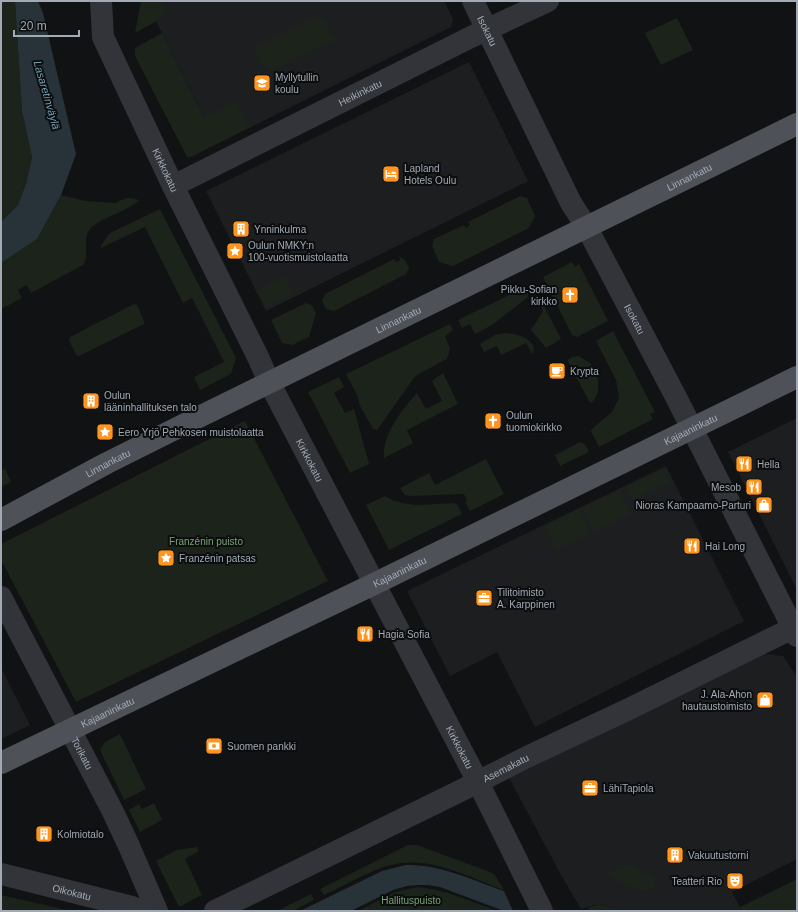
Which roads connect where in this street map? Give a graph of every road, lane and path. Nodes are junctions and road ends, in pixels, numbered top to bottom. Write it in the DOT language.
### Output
graph roads {
  1 [pos="102,1"];
  2 [pos="473,1"];
  3 [pos="548,1"];
  4 [pos="487,30"];
  5 [pos="797,124"];
  6 [pos="173,186"];
  7 [pos="586,226"];
  8 [pos="797,377"];
  9 [pos="269,382"];
  10 [pos="691,428"];
  11 [pos="1,520"];
  12 [pos="374,584"];
  13 [pos="1,597"];
  14 [pos="796,630"];
  15 [pos="69,730"];
  16 [pos="1,763"];
  17 [pos="478,782"];
  18 [pos="1,874"];
  19 [pos="143,911"];
  20 [pos="157,911"];
  21 [pos="215,911"];
  22 [pos="542,911"];
  1 -- 6 [label="street, Kirkkokatu"];
  2 -- 4 [label="street, Isokatu"];
  3 -- 4 [label="street, Heikinkatu"];
  4 -- 6 [label="street, Heikinkatu"];
  4 -- 7 [label="street, Isokatu"];
  5 -- 7 [label="main road, Linnankatu"];
  6 -- 9 [label="street, Kirkkokatu"];
  7 -- 9 [label="main road, Linnankatu"];
  7 -- 10 [label="street, Isokatu"];
  8 -- 10 [label="main road, Kajaaninkatu"];
  9 -- 11 [label="main road, Linnankatu"];
  9 -- 12 [label="street, Kirkkokatu"];
  10 -- 12 [label="main road, Kajaaninkatu"];
  10 -- 14 [label="street, Isokatu"];
  12 -- 15 [label="main road, Kajaaninkatu"];
  12 -- 17 [label="street, Kirkkokatu"];
  13 -- 15 [label="street, Torikatu"];
  14 -- 17 [label="street, Asemakatu"];
  15 -- 16 [label="main road, Kajaaninkatu"];
  15 -- 20 [label="street, Torikatu"];
  17 -- 21 [label="street, Asemakatu"];
  17 -- 22 [label="street, Kirkkokatu"];
  18 -- 19 [label="street, Oikokatu"];
}
